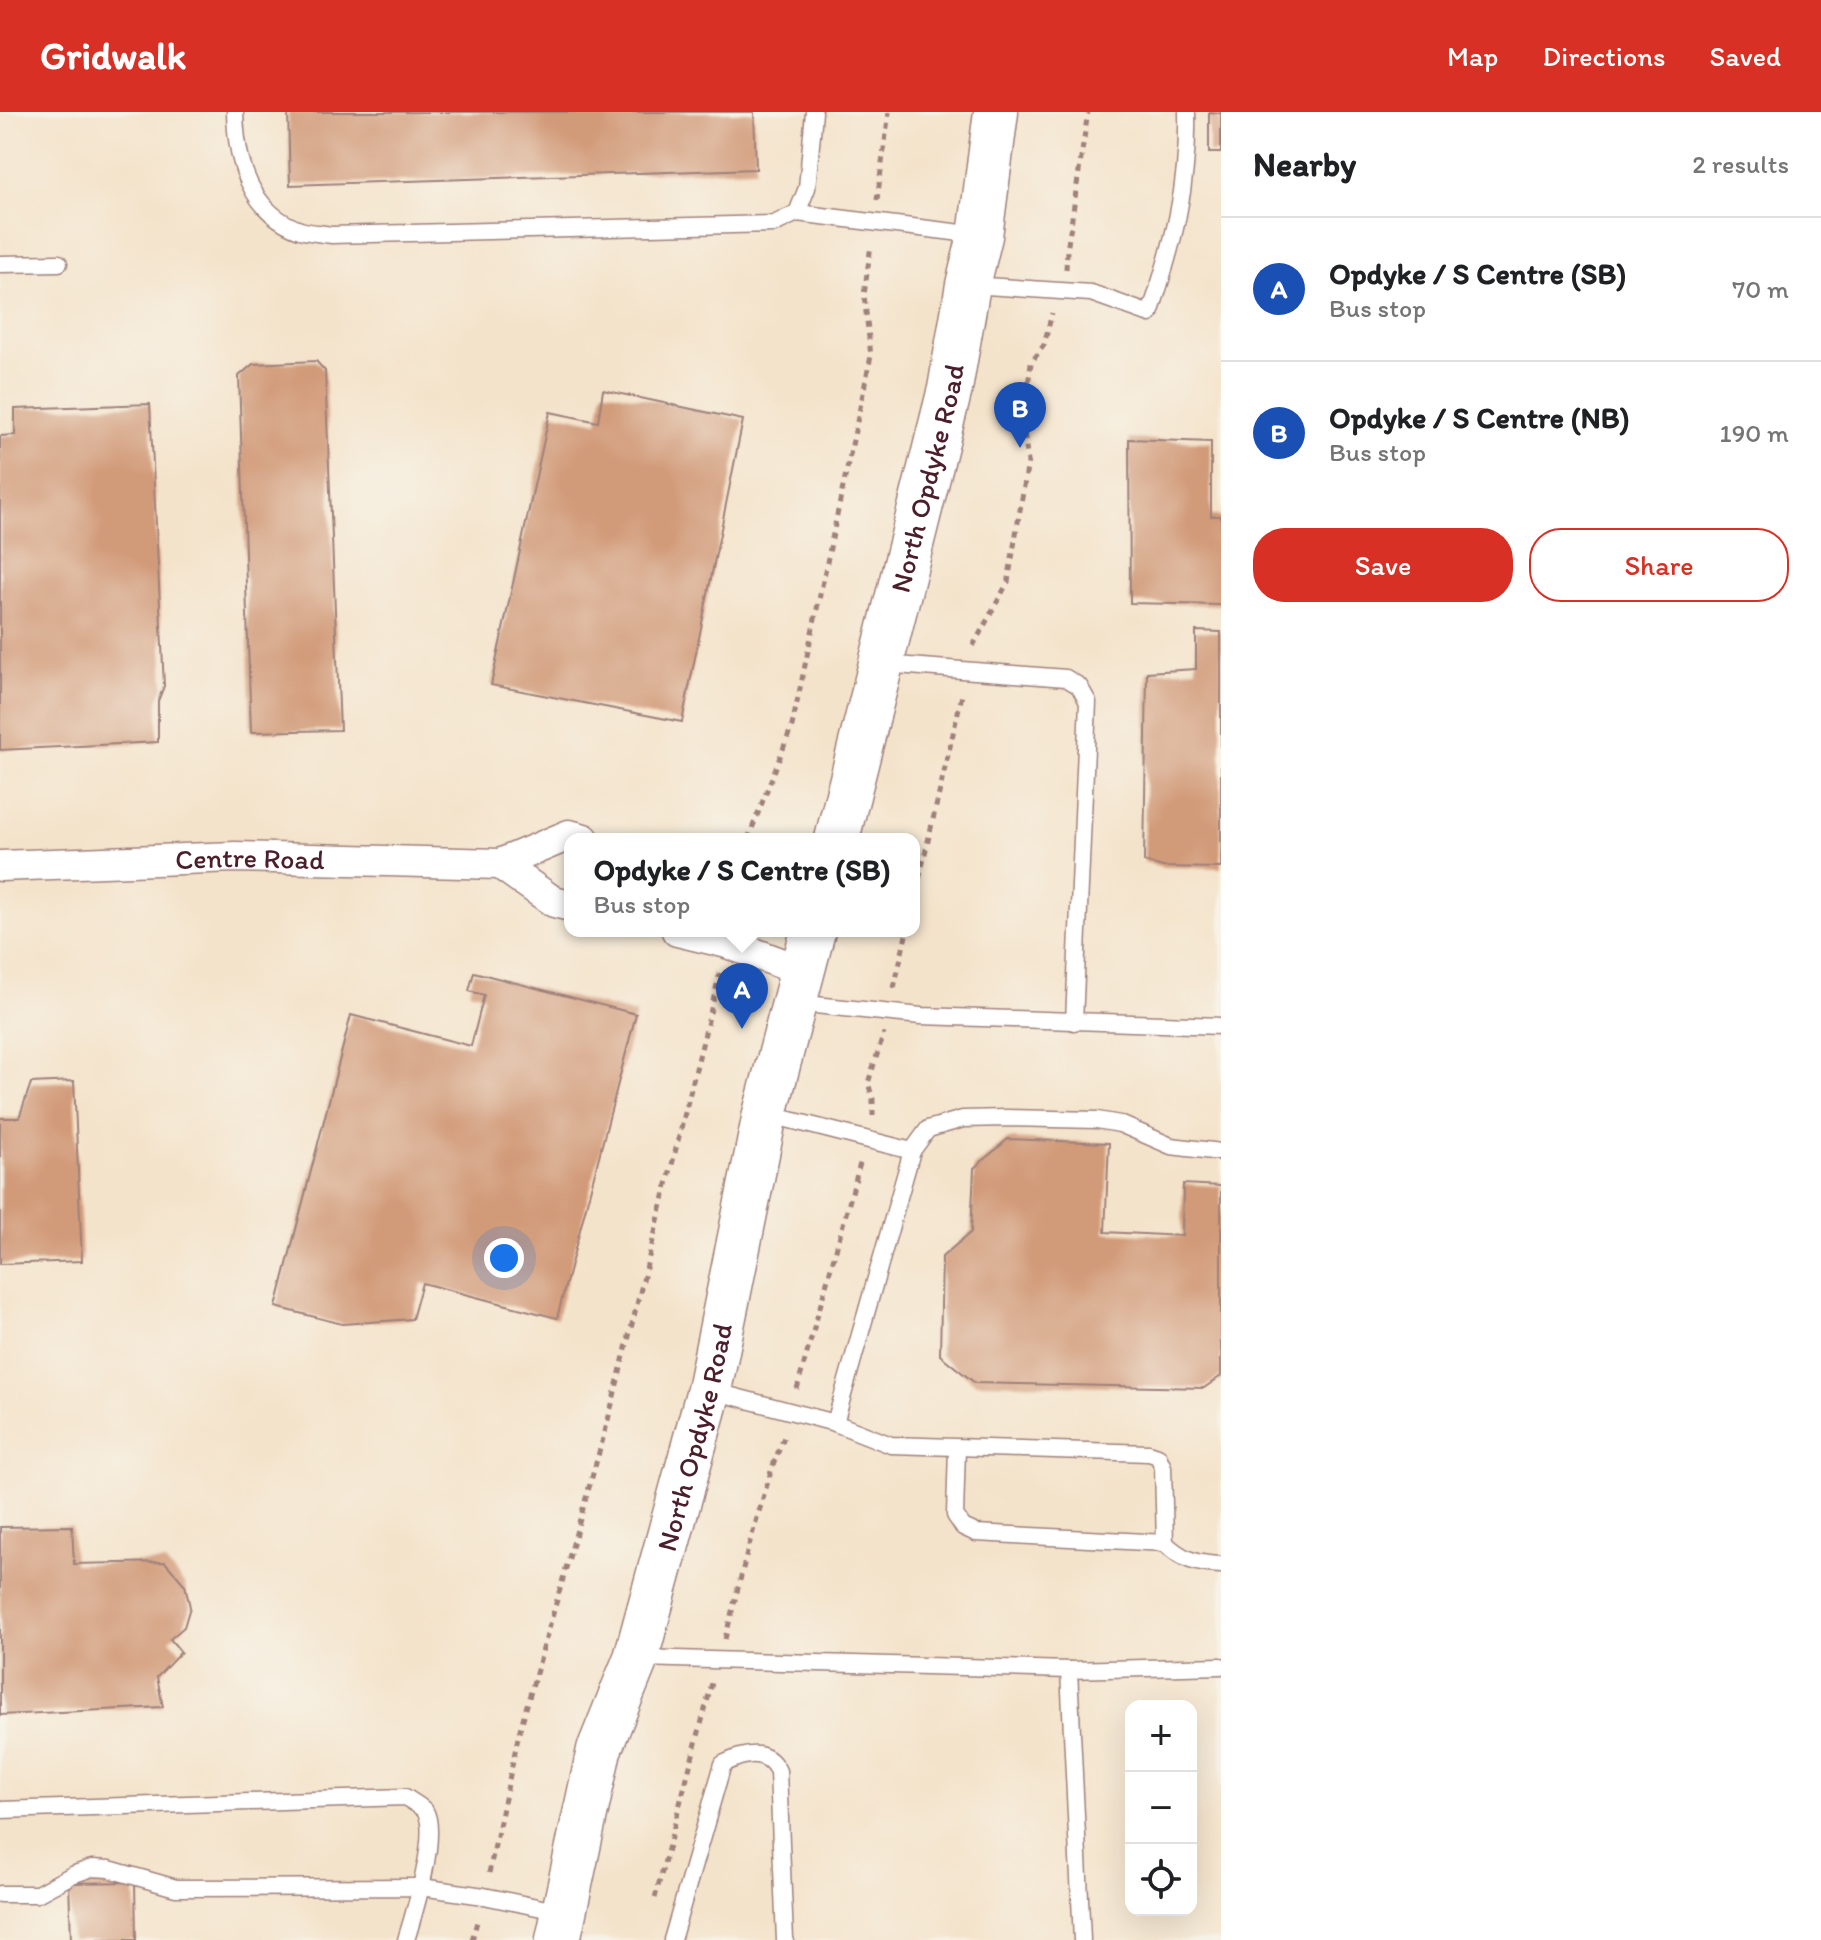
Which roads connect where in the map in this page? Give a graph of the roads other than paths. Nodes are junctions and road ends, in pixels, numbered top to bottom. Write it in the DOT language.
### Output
graph roads {
  1 [pos="235,112"];
  2 [pos="814,112"];
  3 [pos="996,112"];
  4 [pos="1187,112"];
  5 [pos="797,213"];
  6 [pos="980,236"];
  7 [pos="59,263"];
  8 [pos="0,264"];
  9 [pos="968,285"];
  10 [pos="881,664"];
  11 [pos="839,833"];
  12 [pos="564,837"];
  13 [pos="500,864"];
  14 [pos="0,866"];
  15 [pos="564,904"];
  16 [pos="702,937"];
  17 [pos="803,968"];
  18 [pos="1074,1022"];
  19 [pos="1221,1026"];
  20 [pos="765,1114"];
  21 [pos="912,1151"];
  22 [pos="1221,1152"];
  23 [pos="709,1390"];
  24 [pos="835,1423"];
  25 [pos="957,1448"];
  26 [pos="1165,1543"];
  27 [pos="1221,1565"];
  28 [pos="636,1658"];
  29 [pos="1221,1666"];
  30 [pos="1069,1670"];
  31 [pos="0,1810"];
  32 [pos="421,1887"];
  33 [pos="0,1894"];
  34 [pos="562,1926"];
  35 [pos="406,1940"];
  36 [pos="672,1940"];
  37 [pos="785,1940"];
  38 [pos="1082,1940"];
  1 -- 5 [label="lane"];
  2 -- 5 [label="lane"];
  3 -- 6 [label="main road, North Opdyke Road"];
  4 -- 9 [label="lane"];
  5 -- 6 [label="lane"];
  6 -- 9 [label="main road, North Opdyke Road"];
  7 -- 8 [label="lane"];
  9 -- 10 [label="main road, North Opdyke Road"];
  10 -- 11 [label="main road, North Opdyke Road"];
  10 -- 18 [label="lane"];
  12 -- 13 [label="street, Centre Road"];
  13 -- 14 [label="street, Centre Road"];
  13 -- 15 [label="street"];
  16 -- 17 [label="street"];
  17 -- 18 [label="lane"];
  17 -- 20 [label="main road, North Opdyke Road"];
  18 -- 19 [label="lane"];
  20 -- 21 [label="lane"];
  20 -- 23 [label="main road, North Opdyke Road"];
  21 -- 22 [label="lane"];
  21 -- 24 [label="lane"];
  23 -- 24 [label="lane"];
  23 -- 28 [label="main road, North Opdyke Road"];
  24 -- 25 [label="lane"];
  25 -- 26 [label="lane"];
  25 -- 26 [label="lane"];
  26 -- 27 [label="lane"];
  28 -- 30 [label="lane"];
  28 -- 34 [label="main road, North Opdyke Road"];
  29 -- 30 [label="lane"];
  30 -- 38 [label="lane"];
  31 -- 32 [label="lane"];
  32 -- 33 [label="lane"];
  32 -- 34 [label="lane"];
  32 -- 35 [label="lane"];
  36 -- 37 [label="lane"];
}
